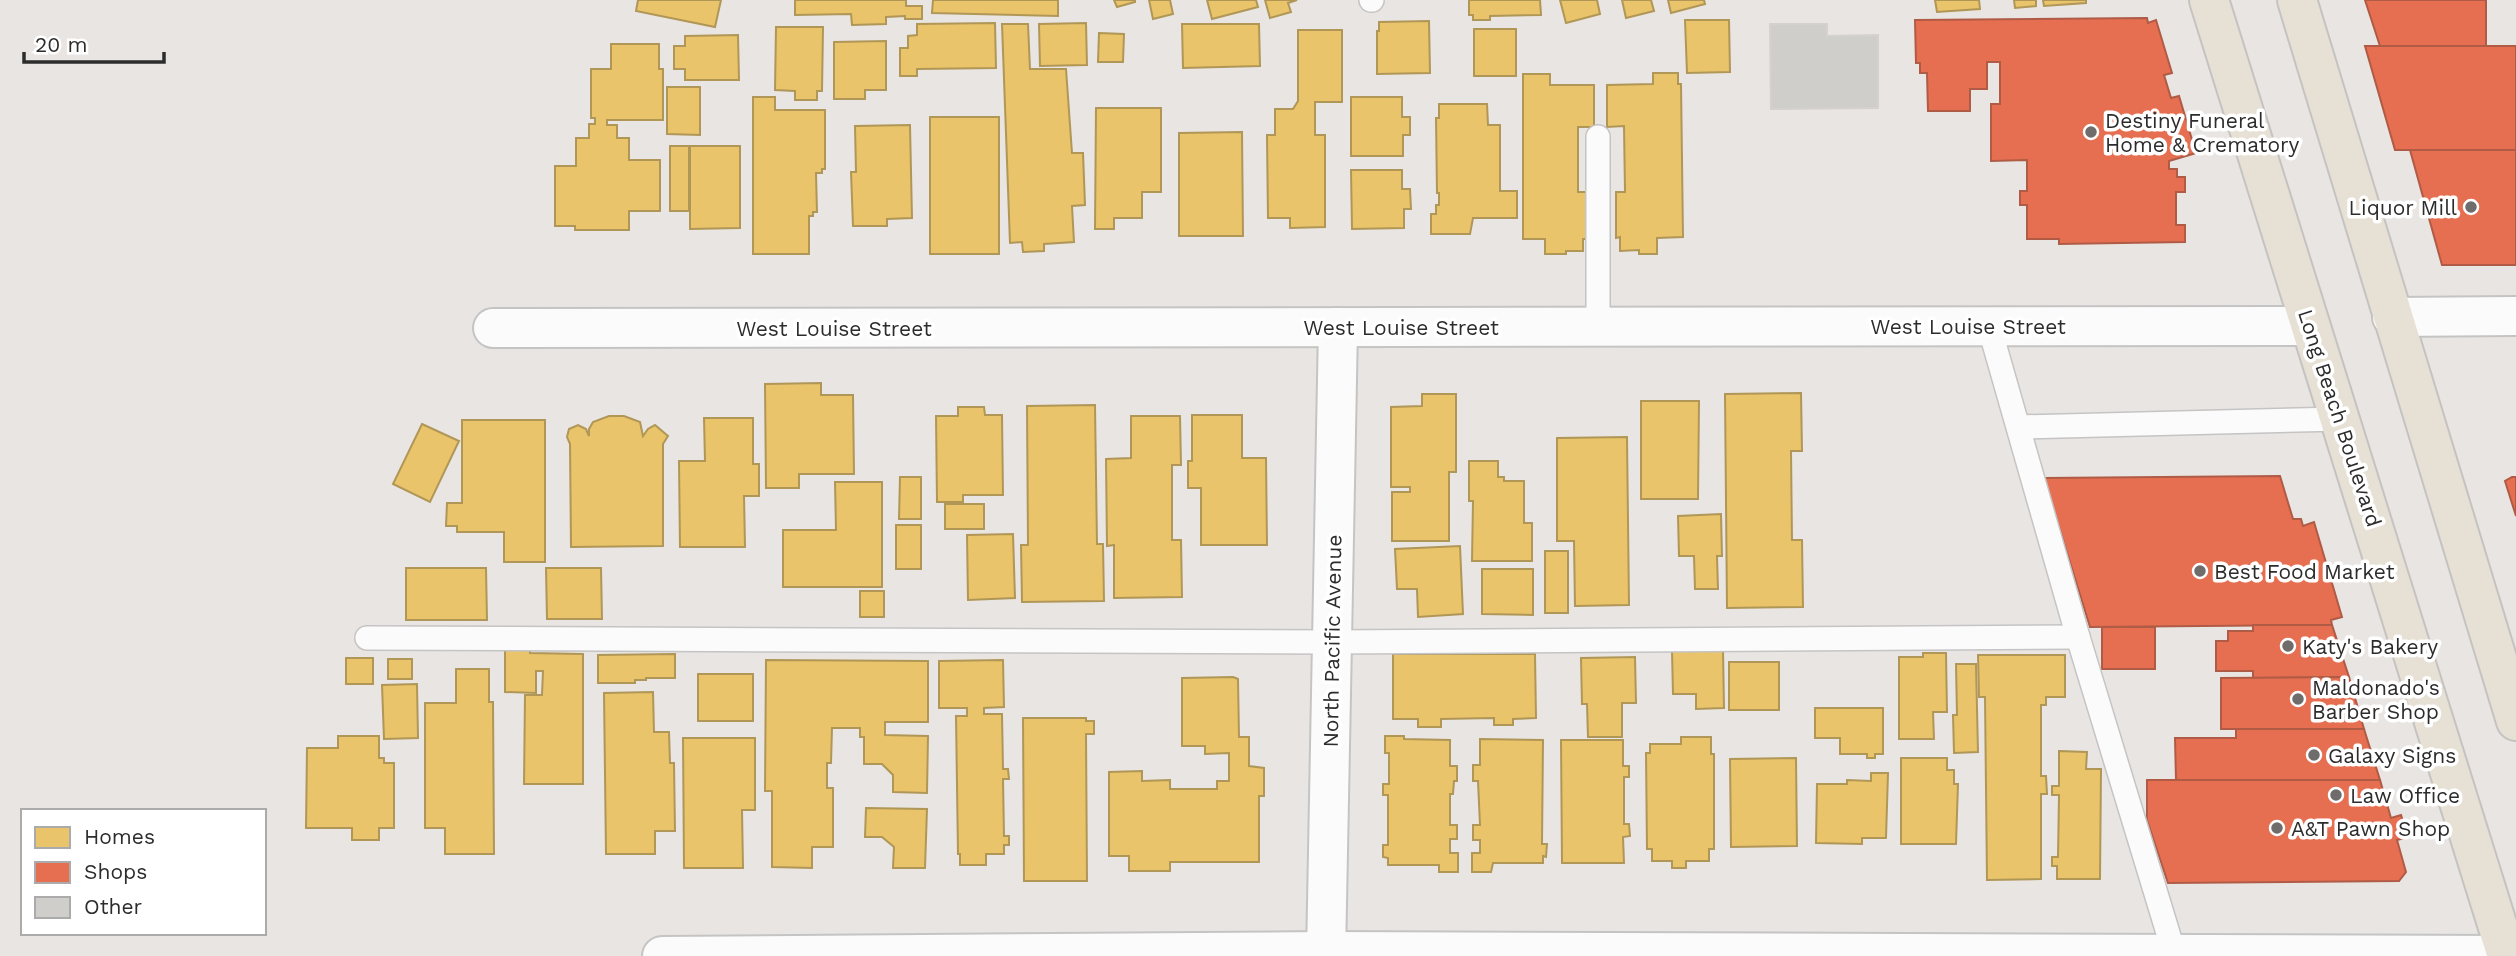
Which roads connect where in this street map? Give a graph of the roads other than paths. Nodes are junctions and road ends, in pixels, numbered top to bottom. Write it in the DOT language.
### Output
graph roads {
  1 [pos="2209,0"];
  2 [pos="2297,0"];
  3 [pos="1598,137"];
  4 [pos="2516,316"];
  5 [pos="2392,317"];
  6 [pos="1989,326"];
  7 [pos="2310,326"];
  8 [pos="1338,327"];
  9 [pos="1598,327"];
  10 [pos="493,328"];
  11 [pos="2341,419"];
  12 [pos="2018,427"];
  13 [pos="2078,637"];
  14 [pos="367,638"];
  15 [pos="1332,642"];
  16 [pos="2516,721"];
  17 [pos="1326,953"];
  18 [pos="2174,955"];
  19 [pos="2358,955"];
  20 [pos="2506,955"];
  21 [pos="662,956"];
  1 -- 7 [label="main road, Long Beach Boulevard"];
  2 -- 5 [label="main road"];
  3 -- 9 [label="lane"];
  4 -- 5 [label="street"];
  5 -- 16 [label="main road"];
  6 -- 7 [label="street, West Louise Street"];
  6 -- 9 [label="street, West Louise Street"];
  6 -- 12 [label="lane"];
  7 -- 11 [label="main road, Long Beach Boulevard"];
  8 -- 9 [label="street, West Louise Street"];
  8 -- 10 [label="street, West Louise Street"];
  8 -- 15 [label="street, North Pacific Avenue"];
  11 -- 12 [label="lane"];
  11 -- 20 [label="main road, Long Beach Boulevard"];
  12 -- 13 [label="lane"];
  13 -- 15 [label="lane"];
  13 -- 18 [label="lane"];
  14 -- 15 [label="lane"];
  15 -- 17 [label="street, North Pacific Avenue"];
  17 -- 18 [label="street"];
  17 -- 21 [label="street"];
  18 -- 19 [label="street"];
  19 -- 20 [label="street"];
}
